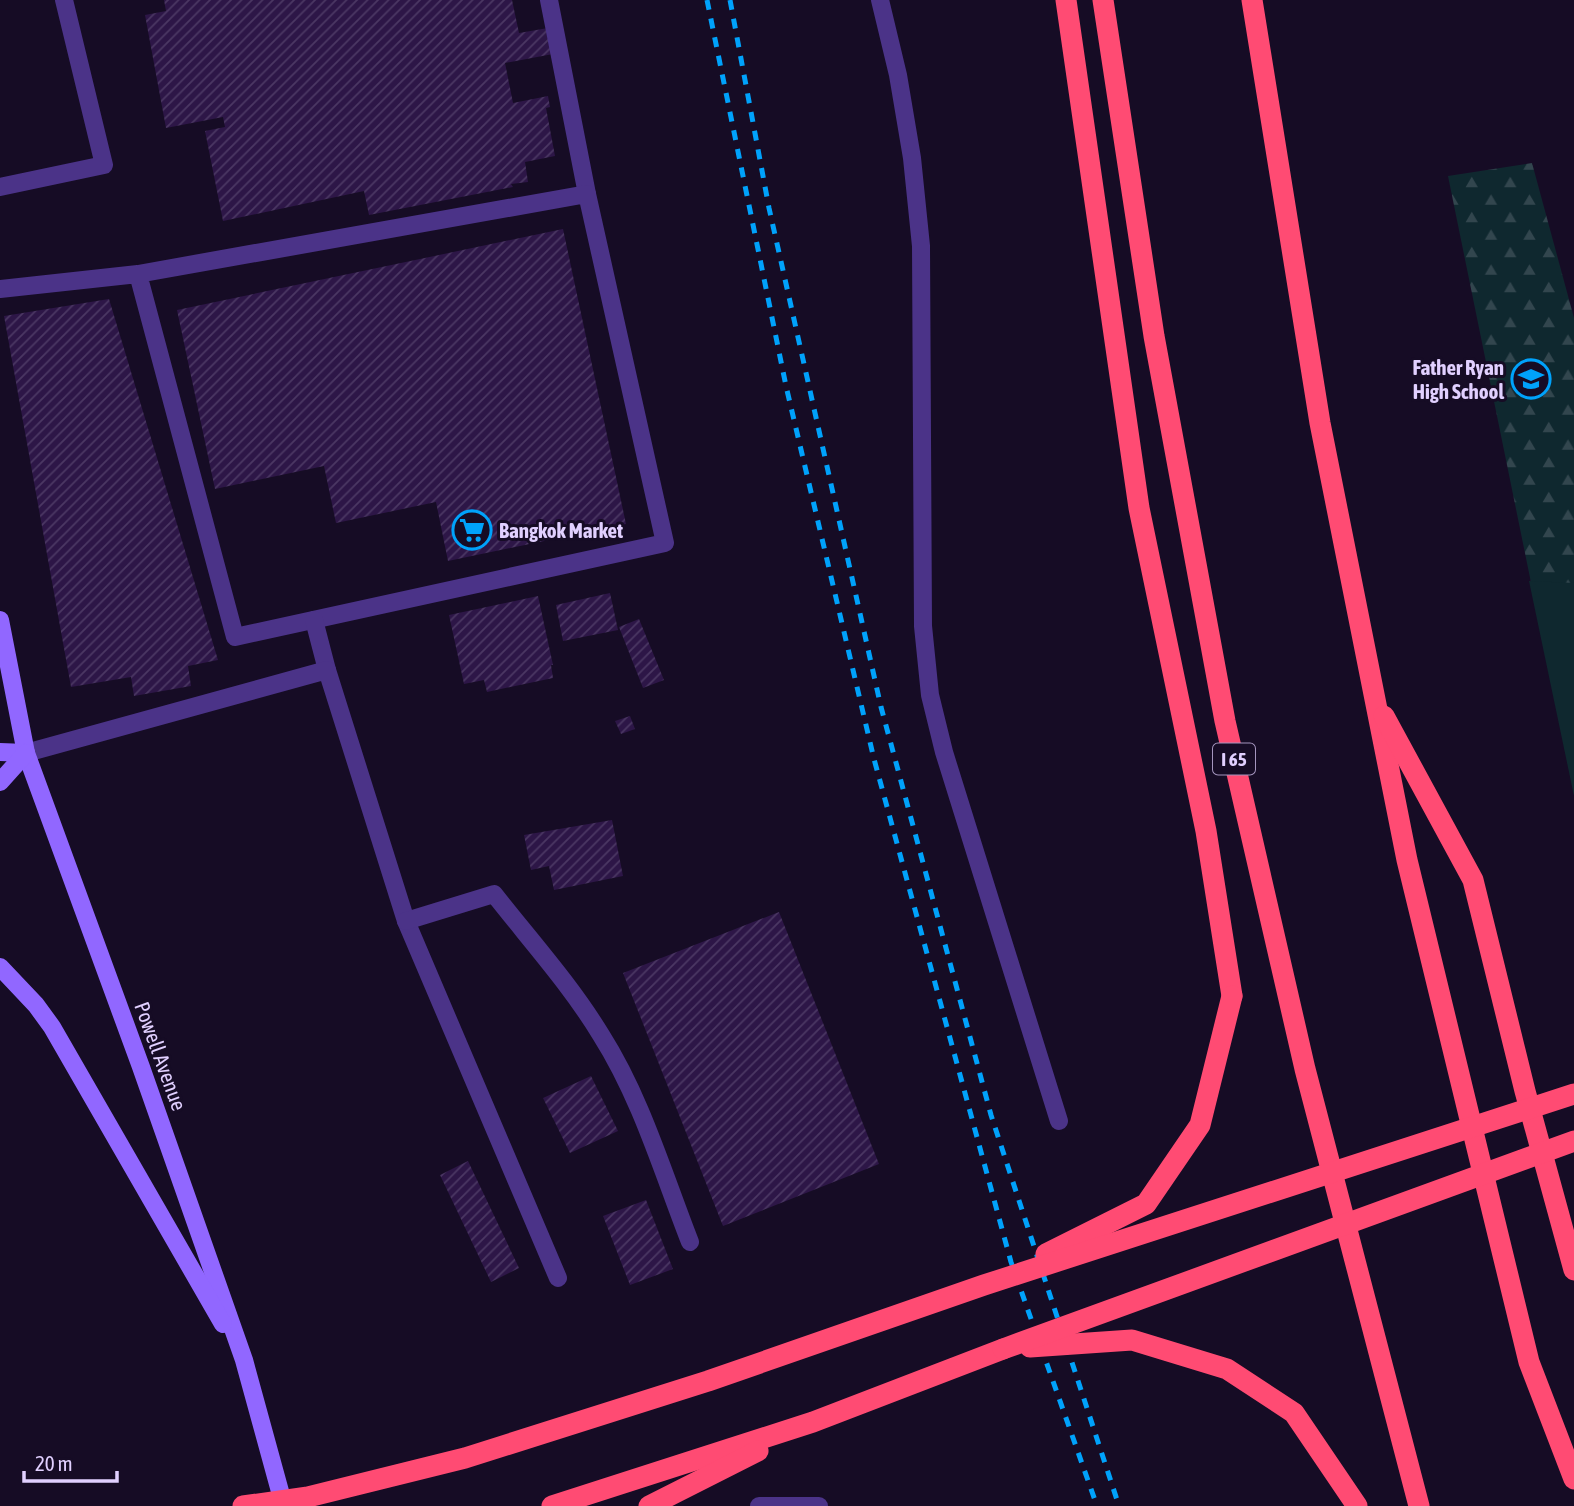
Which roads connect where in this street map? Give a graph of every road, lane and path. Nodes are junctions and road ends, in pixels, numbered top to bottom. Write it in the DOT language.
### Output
graph roads {
  1 [pos="64,0"];
  2 [pos="549,0"];
  3 [pos="880,0"];
  4 [pos="1066,0"];
  5 [pos="1103,0"];
  6 [pos="1252,0"];
  7 [pos="0,187"];
  8 [pos="587,194"];
  9 [pos="138,274"];
  10 [pos="0,289"];
  11 [pos="0,620"];
  12 [pos="314,620"];
  13 [pos="327,670"];
  14 [pos="1373,695"];
  15 [pos="0,752"];
  16 [pos="26,753"];
  17 [pos="0,782"];
  18 [pos="406,921"];
  19 [pos="0,967"];
  20 [pos="1574,1094"];
  21 [pos="1059,1121"];
  22 [pos="1574,1141"];
  23 [pos="690,1242"];
  24 [pos="1574,1270"];
  25 [pos="558,1278"];
  26 [pos="984,1285"];
  27 [pos="1003,1349"];
  28 [pos="244,1360"];
  29 [pos="813,1422"];
  30 [pos="1574,1479"];
  31 [pos="243,1506"];
  32 [pos="284,1506"];
  33 [pos="552,1506"];
  34 [pos="649,1506"];
  35 [pos="759,1506"];
  36 [pos="819,1506"];
  37 [pos="1357,1506"];
  38 [pos="1419,1506"];
  1 -- 7 [label="lane"];
  2 -- 8 [label="lane"];
  3 -- 21 [label="lane"];
  4 -- 26 [label="highway, bridge"];
  5 -- 38 [label="highway, I 65"];
  6 -- 14 [label="highway"];
  8 -- 9 [label="lane"];
  8 -- 12 [label="lane"];
  9 -- 10 [label="lane"];
  9 -- 12 [label="lane"];
  11 -- 16 [label="main road, Powell Avenue"];
  12 -- 13 [label="lane"];
  13 -- 16 [label="lane"];
  13 -- 18 [label="lane"];
  14 -- 24 [label="highway"];
  14 -- 30 [label="highway"];
  15 -- 16 [label="main road"];
  16 -- 17 [label="main road"];
  16 -- 28 [label="main road, Powell Avenue"];
  18 -- 23 [label="lane"];
  18 -- 25 [label="lane"];
  19 -- 28 [label="main road"];
  20 -- 26 [label="highway, bridge"];
  22 -- 27 [label="highway, bridge"];
  26 -- 31 [label="highway, bridge"];
  27 -- 29 [label="highway"];
  27 -- 37 [label="highway, bridge"];
  28 -- 32 [label="main road, Powell Avenue"];
  29 -- 33 [label="highway"];
  29 -- 34 [label="highway"];
  35 -- 36 [label="lane"];
}
